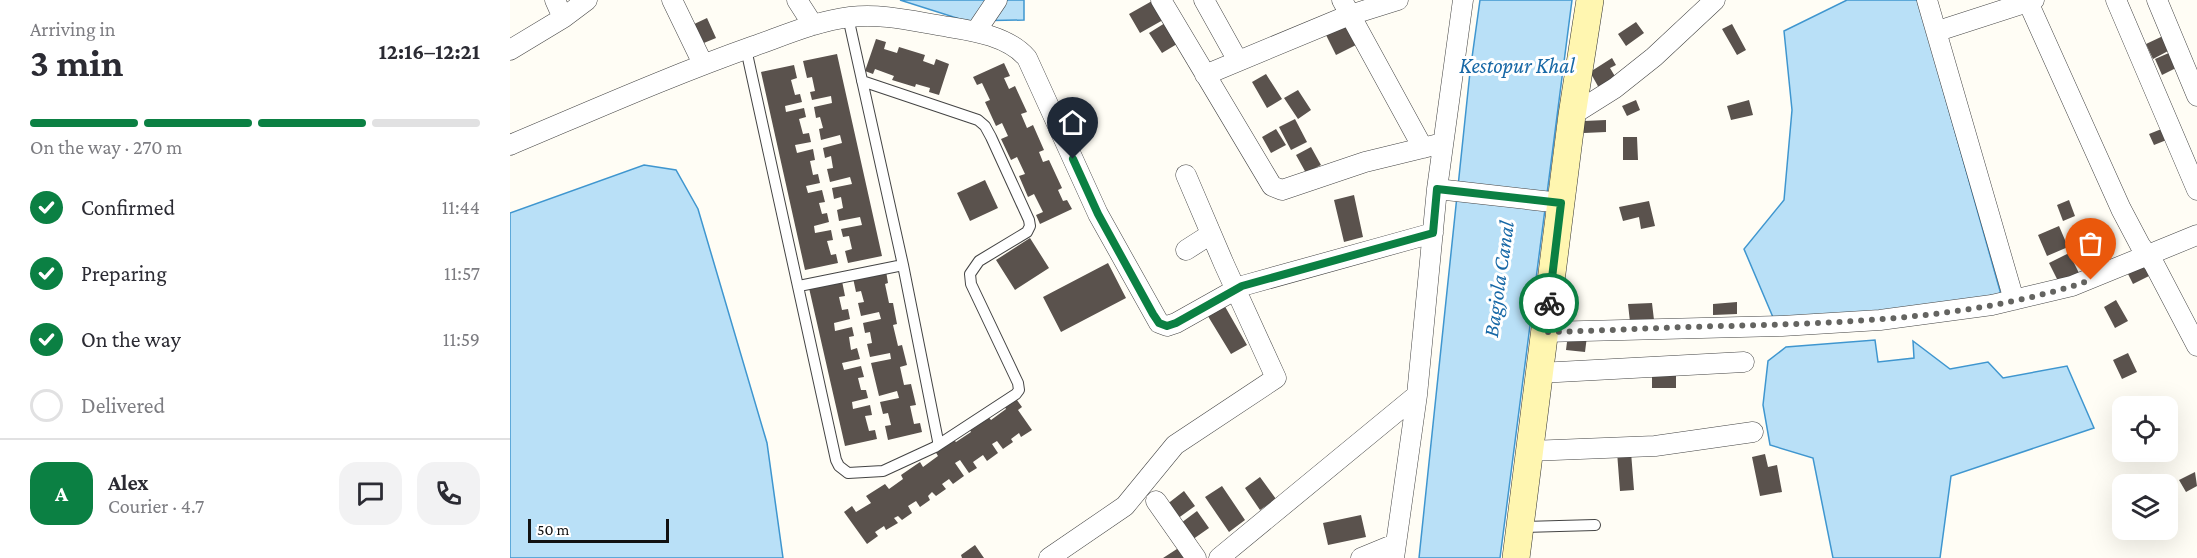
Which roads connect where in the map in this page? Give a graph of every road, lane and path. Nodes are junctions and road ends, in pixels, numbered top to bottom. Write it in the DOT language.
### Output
graph roads {
  1 [pos="587,0"];
  2 [pos="672,0"];
  3 [pos="797,0"];
  4 [pos="997,0"];
  5 [pos="1161,0"];
  6 [pos="1204,0"];
  7 [pos="1398,0"];
  8 [pos="1463,0"];
  9 [pos="1590,0"];
  10 [pos="1715,0"];
  11 [pos="1928,0"];
  12 [pos="2116,0"];
  13 [pos="2157,0"];
  14 [pos="2031,1"];
  15 [pos="1346,8"];
  16 [pos="559,9"];
  17 [pos="848,17"];
  18 [pos="813,25"];
  19 [pos="1938,31"];
  20 [pos="976,32"];
  21 [pos="747,49"];
  22 [pos="510,50"];
  23 [pos="1238,61"];
  24 [pos="703,64"];
  25 [pos="1205,75"];
  26 [pos="862,81"];
  27 [pos="2197,96"];
  28 [pos="1572,115"];
  29 [pos="1443,143"];
  30 [pos="510,145"];
  31 [pos="1423,148"];
  32 [pos="1186,175"];
  33 [pos="1437,189"];
  34 [pos="2197,190"];
  35 [pos="1561,203"];
  36 [pos="1433,233"];
  37 [pos="1211,234"];
  38 [pos="2197,235"];
  39 [pos="1186,250"];
  40 [pos="2148,256"];
  41 [pos="903,265"];
  42 [pos="799,286"];
  43 [pos="1236,289"];
  44 [pos="2014,300"];
  45 [pos="1545,332"];
  46 [pos="2197,346"];
  47 [pos="1744,362"];
  48 [pos="1539,373"];
  49 [pos="1417,395"];
  50 [pos="1753,432"];
  51 [pos="938,445"];
  52 [pos="1529,451"];
  53 [pos="1156,501"];
  54 [pos="1595,525"];
  55 [pos="1520,527"];
  56 [pos="1394,551"];
  57 [pos="1049,558"];
  58 [pos="1196,558"];
  59 [pos="1219,558"];
  60 [pos="1361,558"];
  61 [pos="1516,558"];
  1 -- 16 [label="street"];
  2 -- 24 [label="street"];
  3 -- 18 [label="street"];
  4 -- 20 [label="street"];
  5 -- 25 [label="street"];
  6 -- 23 [label="street"];
  7 -- 15 [label="street"];
  8 -- 29 [label="street"];
  9 -- 28 [label="street"];
  10 -- 28 [label="street"];
  11 -- 19 [label="street"];
  12 -- 34 [label="street"];
  13 -- 27 [label="street"];
  14 -- 19 [label="street"];
  14 -- 40 [label="street"];
  15 -- 23 [label="street"];
  15 -- 31 [label="street"];
  16 -- 22 [label="street"];
  17 -- 18 [label="street"];
  17 -- 20 [label="street"];
  17 -- 26 [label="lane"];
  18 -- 21 [label="street"];
  19 -- 44 [label="street"];
  20 -- 43 [label="street"];
  21 -- 24 [label="street"];
  21 -- 42 [label="lane"];
  23 -- 25 [label="street"];
  24 -- 30 [label="street"];
  25 -- 31 [label="street"];
  26 -- 41 [label="lane"];
  26 -- 51 [label="lane"];
  28 -- 35 [label="street"];
  29 -- 31 [label="street"];
  29 -- 33 [label="street"];
  32 -- 37 [label="street"];
  33 -- 35 [label="street"];
  33 -- 36 [label="street"];
  35 -- 45 [label="street"];
  36 -- 43 [label="street"];
  36 -- 49 [label="street"];
  37 -- 39 [label="street"];
  37 -- 43 [label="street"];
  38 -- 40 [label="street"];
  40 -- 44 [label="street"];
  40 -- 46 [label="street"];
  41 -- 42 [label="lane"];
  41 -- 51 [label="lane"];
  42 -- 51 [label="lane"];
  43 -- 57 [label="street"];
  44 -- 45 [label="street"];
  45 -- 48 [label="street"];
  47 -- 48 [label="street"];
  48 -- 52 [label="street"];
  49 -- 56 [label="street"];
  49 -- 59 [label="street"];
  50 -- 52 [label="street"];
  52 -- 55 [label="street"];
  53 -- 58 [label="street"];
  54 -- 55 [label="lane"];
  55 -- 61 [label="street"];
  56 -- 60 [label="street"];
}
